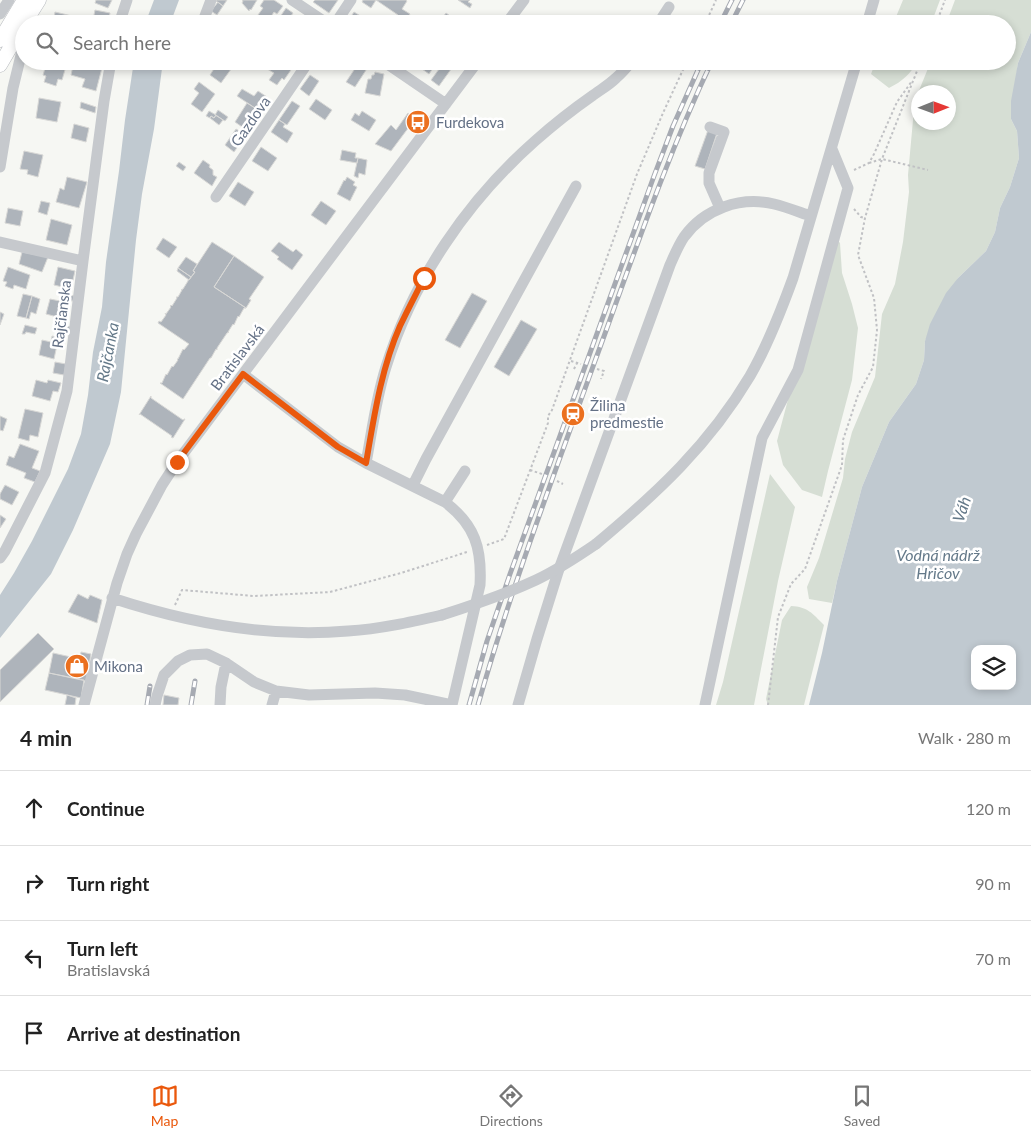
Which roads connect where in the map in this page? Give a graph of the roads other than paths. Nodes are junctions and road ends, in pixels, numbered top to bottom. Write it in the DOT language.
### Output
graph roads {
  1 [pos="9,0"];
  2 [pos="24,0"];
  3 [pos="39,0"];
  4 [pos="127,0"];
  5 [pos="211,0"];
  6 [pos="292,0"];
  7 [pos="351,0"];
  8 [pos="524,0"];
  9 [pos="874,0"];
  10 [pos="670,7"];
  11 [pos="0,14"];
  12 [pos="30,15"];
  13 [pos="122,15"];
  14 [pos="205,15"];
  15 [pos="314,15"];
  16 [pos="341,15"];
  17 [pos="513,15"];
  18 [pos="664,15"];
  19 [pos="870,15"];
  20 [pos="15,39"];
  21 [pos="0,40"];
  22 [pos="0,65"];
  23 [pos="17,70"];
  24 [pos="109,70"];
  25 [pos="304,70"];
  26 [pos="396,70"];
  27 [pos="471,70"];
  28 [pos="624,70"];
  29 [pos="854,70"];
  30 [pos="446,104"];
  31 [pos="710,127"];
  32 [pos="832,148"];
  33 [pos="0,167"];
  34 [pos="576,186"];
  35 [pos="216,197"];
  36 [pos="720,208"];
  37 [pos="811,216"];
  38 [pos="0,242"];
  39 [pos="83,261"];
  40 [pos="243,374"];
  41 [pos="366,463"];
  42 [pos="465,471"];
  43 [pos="413,485"];
  44 [pos="444,502"];
  45 [pos="0,558"];
  46 [pos="112,598"];
  47 [pos="226,663"];
  48 [pos="276,691"];
  49 [pos="84,705"];
  50 [pos="155,705"];
  51 [pos="220,705"];
  52 [pos="272,705"];
  53 [pos="452,705"];
  54 [pos="518,705"];
  55 [pos="705,705"];
  1 -- 11 [label="street"];
  2 -- 21 [label="main road"];
  3 -- 12 [label="main road"];
  4 -- 13 [label="street"];
  5 -- 14 [label="street"];
  6 -- 15 [label="street"];
  7 -- 16 [label="street"];
  8 -- 17 [label="street"];
  9 -- 19 [label="street"];
  10 -- 18 [label="street"];
  20 -- 22 [label="main road"];
  23 -- 33 [label="street"];
  24 -- 39 [label="street, Rajčianska"];
  25 -- 35 [label="street, Gazdova"];
  26 -- 30 [label="street"];
  27 -- 30 [label="street, Bratislavská"];
  28 -- 41 [label="street"];
  29 -- 32 [label="street"];
  30 -- 40 [label="street, Bratislavská"];
  31 -- 36 [label="street"];
  32 -- 37 [label="street"];
  32 -- 55 [label="street"];
  34 -- 43 [label="street"];
  36 -- 37 [label="street"];
  36 -- 54 [label="street"];
  37 -- 46 [label="street, bridge"];
  38 -- 39 [label="street"];
  39 -- 45 [label="street, Rajčianska"];
  40 -- 41 [label="street"];
  40 -- 46 [label="street, Bratislavská"];
  41 -- 43 [label="street"];
  42 -- 44 [label="street"];
  43 -- 44 [label="street"];
  44 -- 53 [label="street"];
  46 -- 49 [label="street, Bratislavská"];
  47 -- 48 [label="street"];
  47 -- 50 [label="street"];
  47 -- 51 [label="street"];
  48 -- 52 [label="street"];
  48 -- 53 [label="street"];
}
